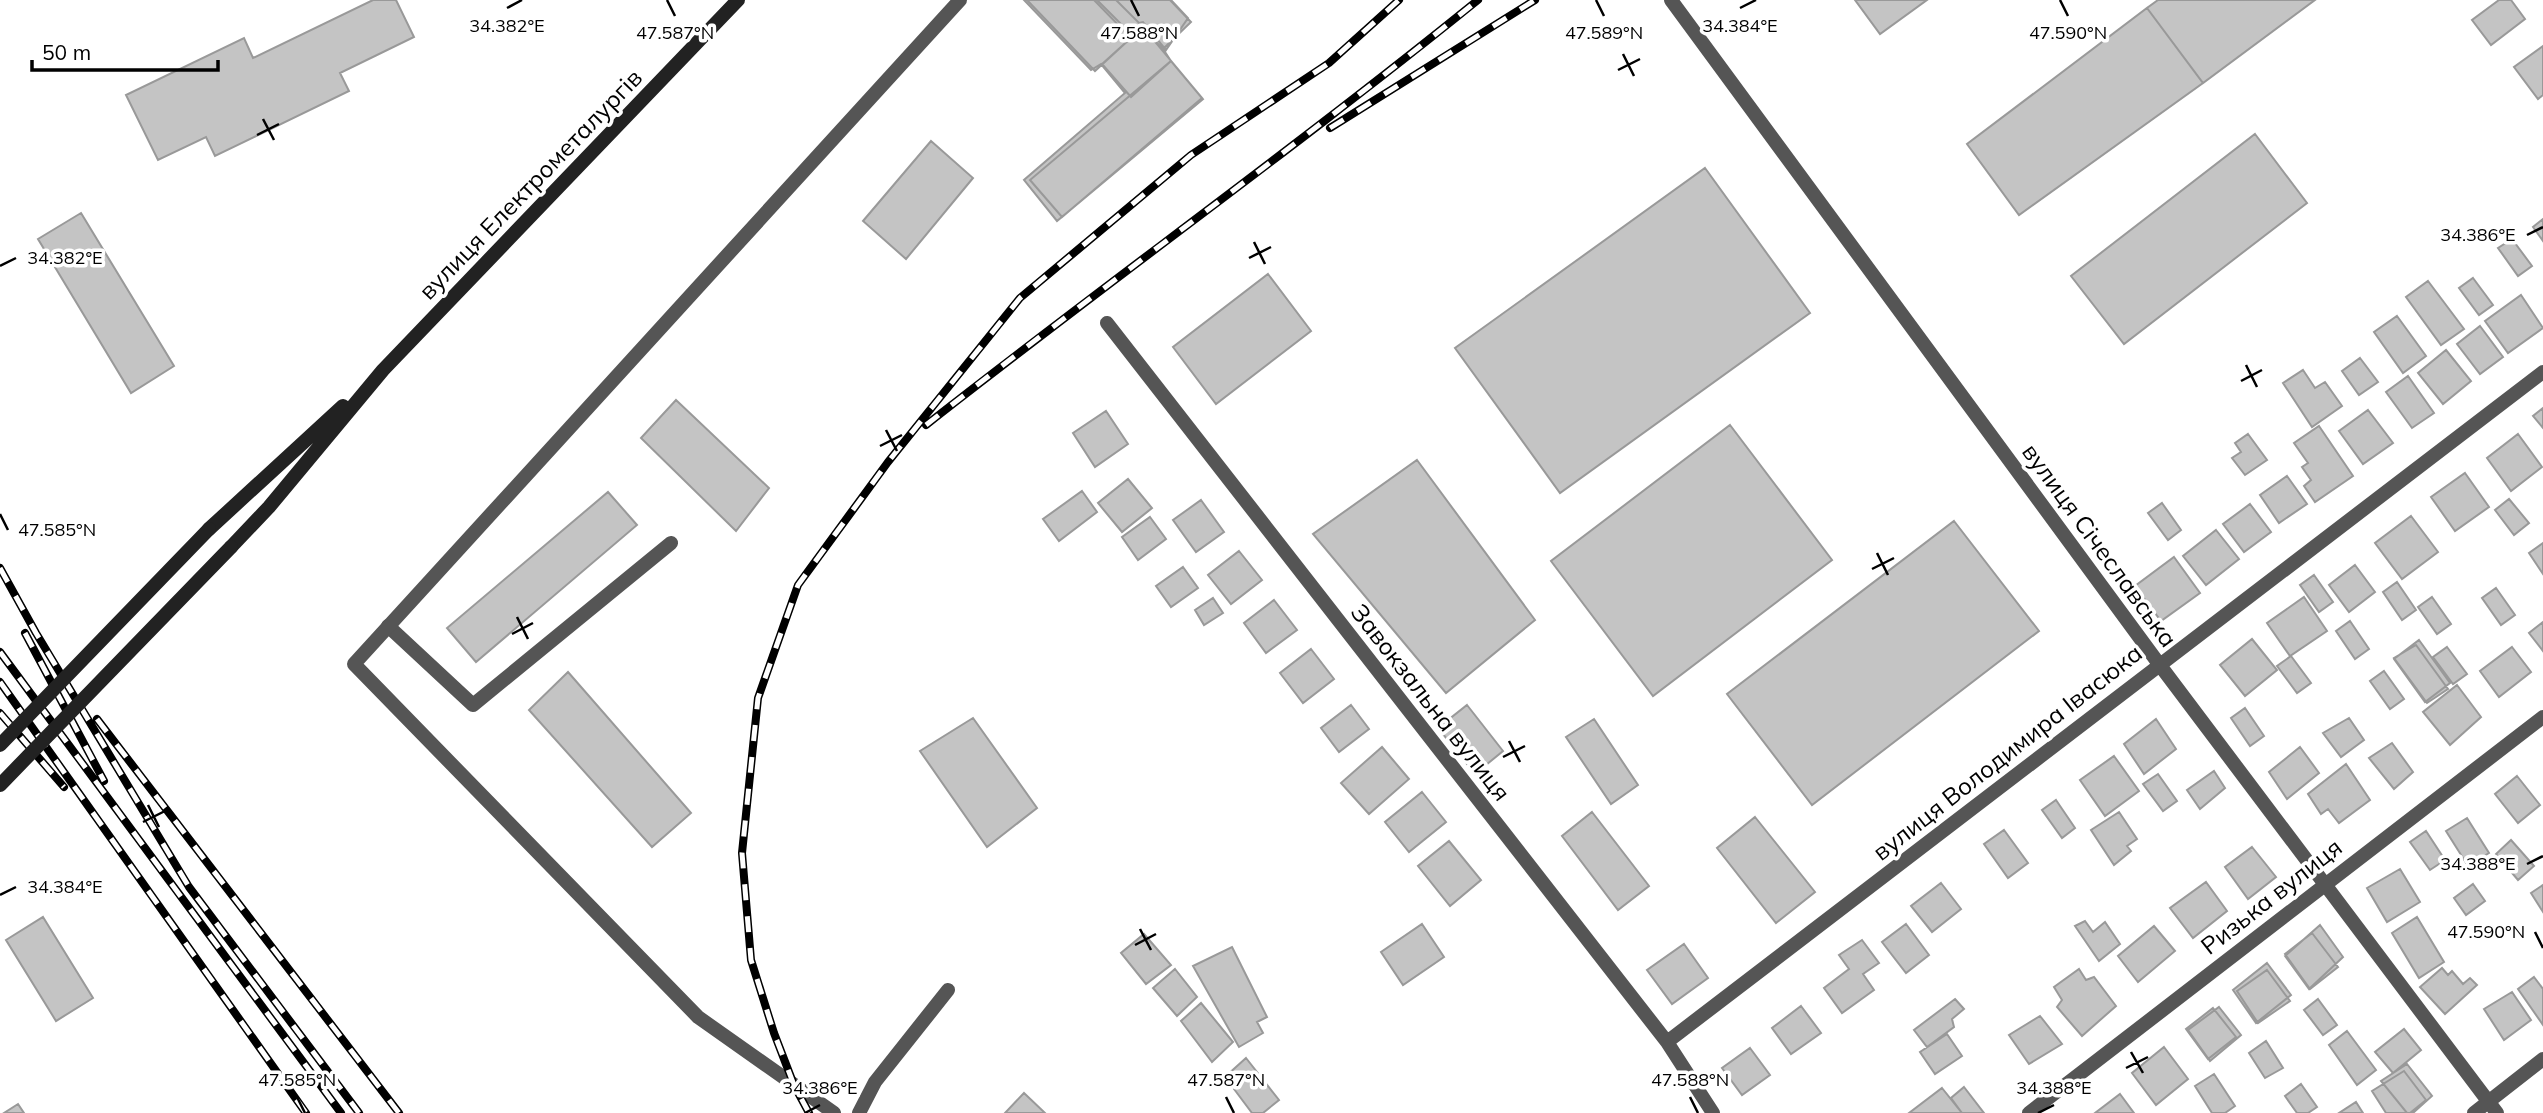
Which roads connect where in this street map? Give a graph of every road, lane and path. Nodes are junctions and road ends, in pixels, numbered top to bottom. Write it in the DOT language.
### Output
graph roads {
  1 [pos="738,0"];
  2 [pos="960,0"];
  3 [pos="1671,0"];
  4 [pos="1107,323"];
  5 [pos="383,370"];
  6 [pos="2543,372"];
  7 [pos="671,543"];
  8 [pos="388,626"];
  9 [pos="2159,664"];
  10 [pos="2543,717"];
  11 [pos="0,745"];
  12 [pos="0,785"];
  13 [pos="2323,884"];
  14 [pos="948,990"];
  15 [pos="1667,1042"];
  16 [pos="2543,1059"];
  17 [pos="2493,1107"];
  18 [pos="834,1113"];
  19 [pos="859,1113"];
  20 [pos="1713,1113"];
  21 [pos="2029,1113"];
  22 [pos="2474,1113"];
  1 -- 5 [label="main road, вулиця Електрометалургів"];
  2 -- 8 [label="street"];
  3 -- 9 [label="street, вулиця Січеславська"];
  4 -- 15 [label="street, Завокзальна вулиця"];
  5 -- 11 [label="main road, bridge"];
  5 -- 12 [label="main road, bridge"];
  6 -- 9 [label="street, вулиця Володимира Івасюка"];
  7 -- 8 [label="street"];
  8 -- 18 [label="street"];
  9 -- 13 [label="street, вулиця Січеславська"];
  9 -- 15 [label="street, вулиця Володимира Івасюка"];
  10 -- 13 [label="street, Ризька вулиця"];
  13 -- 17 [label="street, вулиця Січеславська"];
  13 -- 21 [label="street, Ризька вулиця"];
  14 -- 19 [label="street"];
  15 -- 20 [label="street, Завокзальна вулиця"];
  16 -- 17 [label="street"];
  17 -- 22 [label="street"];
}
